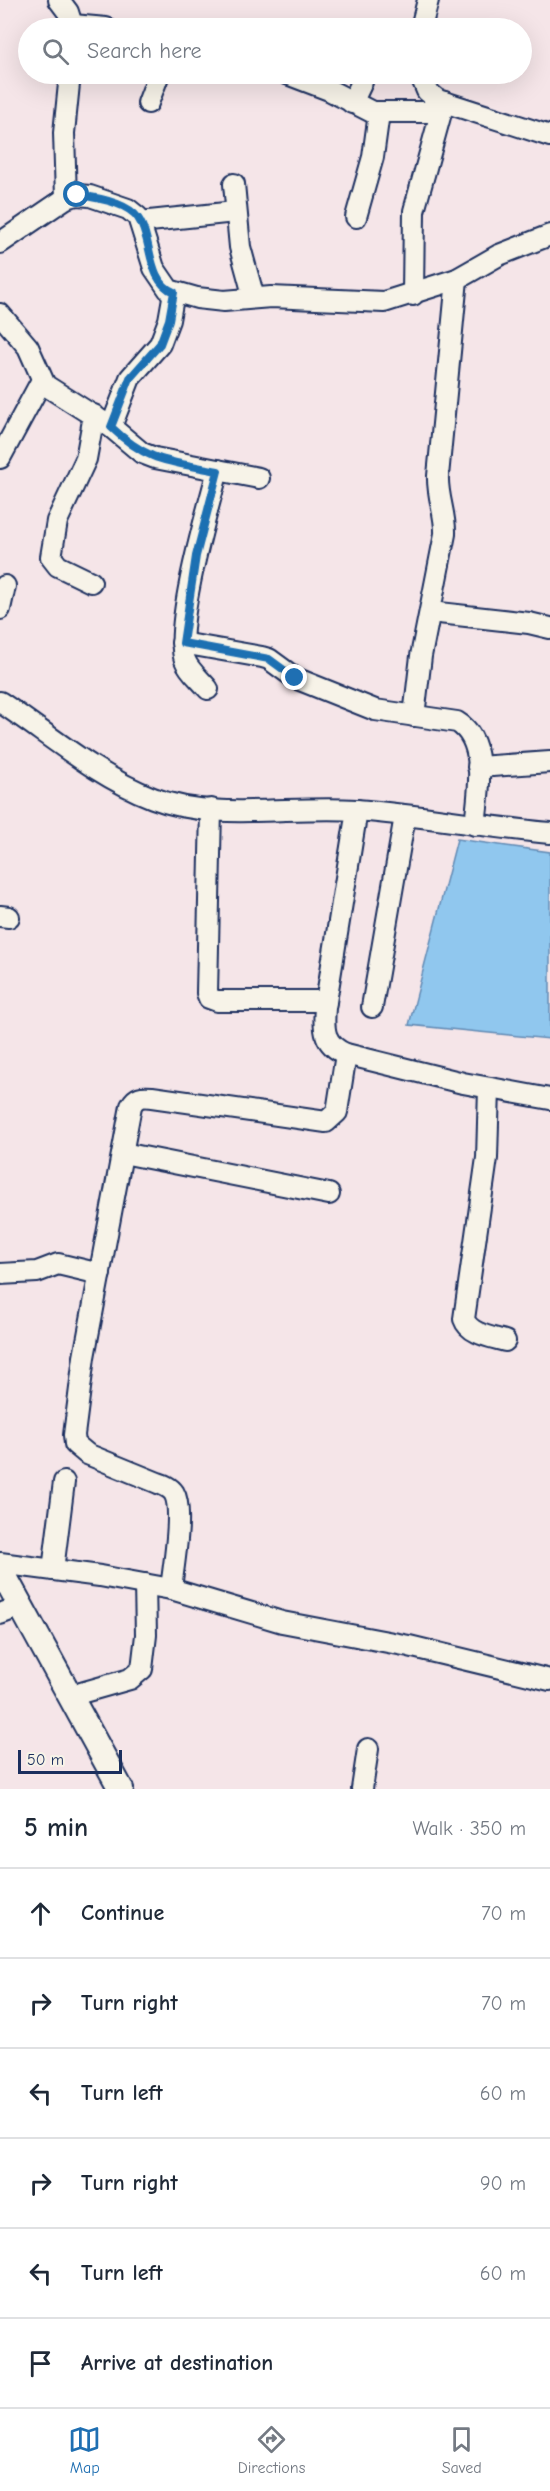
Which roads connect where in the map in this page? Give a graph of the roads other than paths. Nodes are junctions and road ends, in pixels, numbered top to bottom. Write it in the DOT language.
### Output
graph roads {
  1 [pos="59,0"];
  2 [pos="428,0"];
  3 [pos="68,18"];
  4 [pos="424,18"];
  5 [pos="69,84"];
  6 [pos="155,84"];
  7 [pos="313,84"];
  8 [pos="361,84"];
  9 [pos="425,84"];
  10 [pos="148,103"];
  11 [pos="352,103"];
  12 [pos="443,107"];
  13 [pos="379,113"];
  14 [pos="550,135"];
  15 [pos="234,184"];
  16 [pos="66,198"];
  17 [pos="235,212"];
  18 [pos="356,217"];
  19 [pos="140,222"];
  20 [pos="550,235"];
  21 [pos="0,243"];
  22 [pos="457,279"];
  23 [pos="174,292"];
  24 [pos="412,295"];
  25 [pos="254,298"];
  26 [pos="0,314"];
  27 [pos="42,380"];
  28 [pos="94,415"];
  29 [pos="111,427"];
  30 [pos="0,459"];
  31 [pos="218,471"];
  32 [pos="259,478"];
  33 [pos="91,582"];
  34 [pos="5,586"];
  35 [pos="0,609"];
  36 [pos="430,612"];
  37 [pos="550,628"];
  38 [pos="183,643"];
  39 [pos="208,688"];
  40 [pos="0,702"];
  41 [pos="414,716"];
  42 [pos="550,762"];
  43 [pos="478,767"];
  44 [pos="211,809"];
  45 [pos="357,810"];
  46 [pos="405,816"];
  47 [pos="476,825"];
  48 [pos="550,833"];
  49 [pos="326,1001"];
  50 [pos="372,1007"];
  51 [pos="346,1054"];
  52 [pos="489,1088"];
  53 [pos="550,1099"];
  54 [pos="123,1153"];
  55 [pos="329,1194"];
  56 [pos="0,1274"];
  57 [pos="100,1274"];
  58 [pos="505,1341"];
  59 [pos="64,1482"];
  60 [pos="0,1565"];
  61 [pos="53,1570"];
  62 [pos="145,1584"];
  63 [pos="171,1589"];
  64 [pos="11,1610"];
  65 [pos="550,1680"];
  66 [pos="70,1696"];
  67 [pos="368,1749"];
  68 [pos="122,1789"];
  69 [pos="363,1789"];
  1 -- 3 [label="street"];
  2 -- 4 [label="street"];
  5 -- 16 [label="street"];
  6 -- 10 [label="street"];
  7 -- 11 [label="street"];
  8 -- 11 [label="street"];
  9 -- 12 [label="street"];
  11 -- 13 [label="street"];
  12 -- 13 [label="street"];
  12 -- 14 [label="street"];
  12 -- 24 [label="street"];
  13 -- 18 [label="street"];
  15 -- 17 [label="street"];
  16 -- 19 [label="street"];
  16 -- 21 [label="street"];
  17 -- 19 [label="street"];
  17 -- 25 [label="street"];
  19 -- 23 [label="street"];
  20 -- 22 [label="street"];
  22 -- 24 [label="street"];
  22 -- 36 [label="street"];
  23 -- 25 [label="street"];
  23 -- 29 [label="street"];
  24 -- 25 [label="street"];
  26 -- 27 [label="street"];
  27 -- 28 [label="street"];
  27 -- 30 [label="street"];
  28 -- 29 [label="street"];
  28 -- 33 [label="street"];
  29 -- 31 [label="street"];
  31 -- 32 [label="street"];
  31 -- 38 [label="street"];
  34 -- 35 [label="street"];
  36 -- 37 [label="street"];
  36 -- 41 [label="street"];
  38 -- 39 [label="street"];
  38 -- 41 [label="street"];
  40 -- 44 [label="street"];
  41 -- 43 [label="street"];
  42 -- 43 [label="street"];
  43 -- 47 [label="street"];
  44 -- 45 [label="street"];
  44 -- 49 [label="street"];
  45 -- 46 [label="street"];
  45 -- 49 [label="street"];
  46 -- 47 [label="street"];
  46 -- 50 [label="street"];
  47 -- 48 [label="street"];
  49 -- 51 [label="street"];
  51 -- 52 [label="street"];
  51 -- 54 [label="street"];
  52 -- 53 [label="street"];
  52 -- 58 [label="street"];
  54 -- 55 [label="street"];
  54 -- 57 [label="street"];
  56 -- 57 [label="street"];
  57 -- 63 [label="street"];
  59 -- 61 [label="street"];
  60 -- 61 [label="street"];
  60 -- 64 [label="main road"];
  61 -- 62 [label="street"];
  62 -- 63 [label="street"];
  62 -- 66 [label="street"];
  63 -- 65 [label="street"];
  64 -- 66 [label="main road"];
  66 -- 68 [label="main road"];
  67 -- 69 [label="street"];
}
